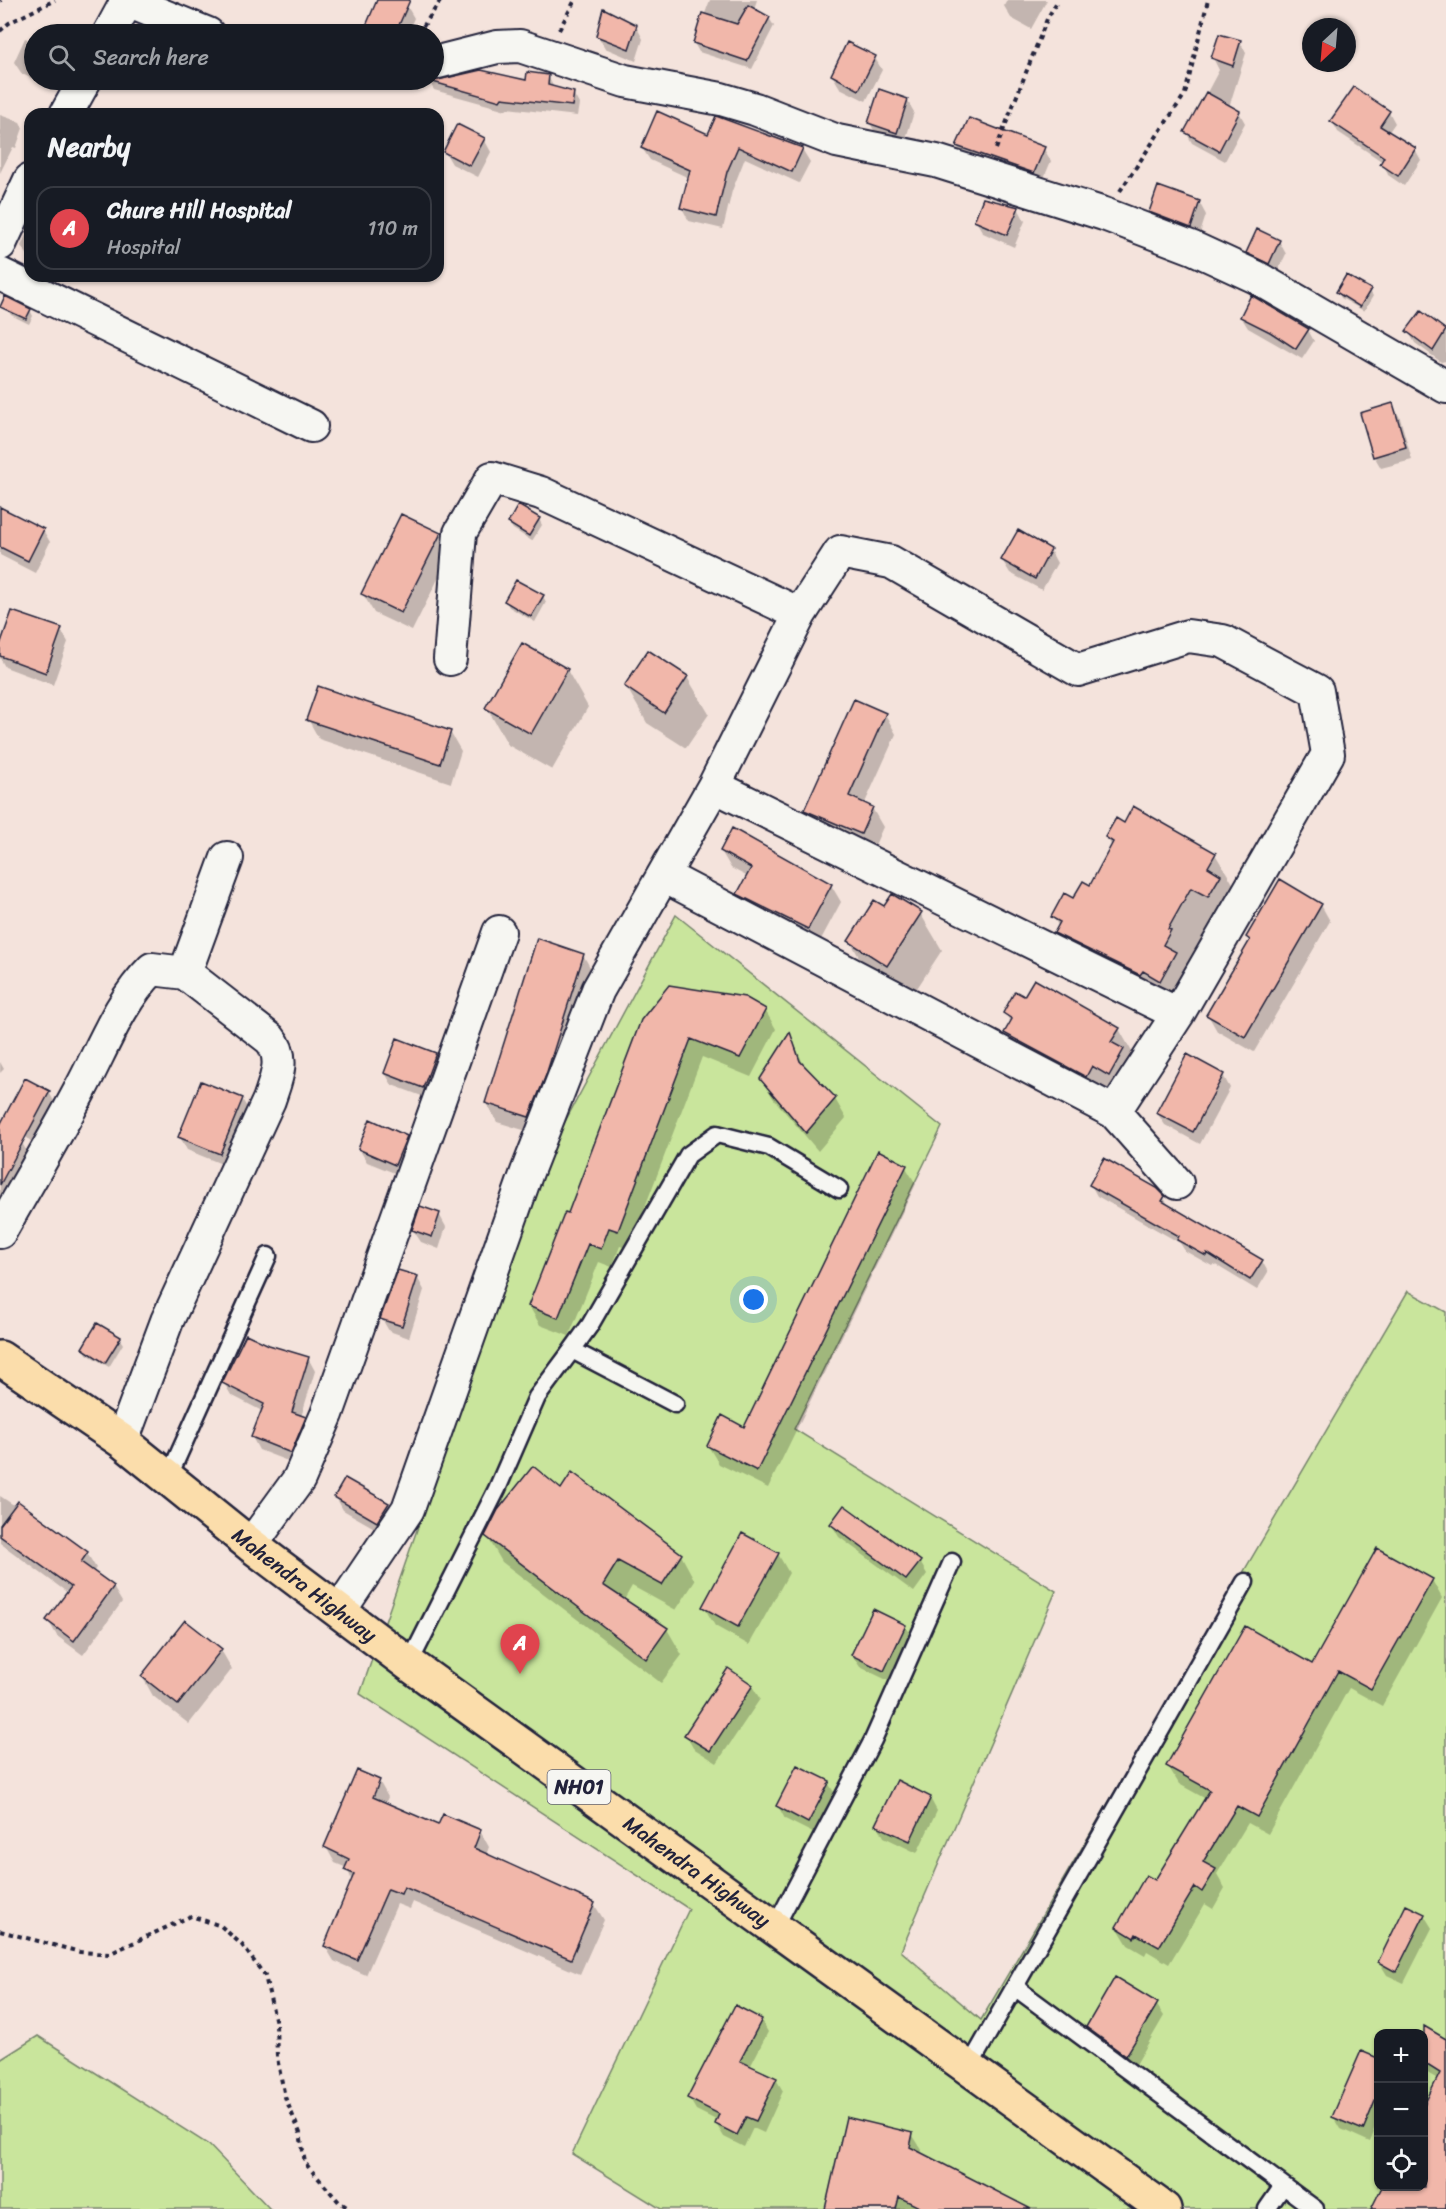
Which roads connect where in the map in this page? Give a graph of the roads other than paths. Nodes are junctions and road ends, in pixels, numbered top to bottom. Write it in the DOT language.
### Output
graph roads {
  1 [pos="126,1"];
  2 [pos="114,24"];
  3 [pos="182,24"];
  4 [pos="444,60"];
  5 [pos="79,90"];
  6 [pos="69,108"];
  7 [pos="24,193"];
  8 [pos="0,244"];
  9 [pos="0,274"];
  10 [pos="1446,387"];
  11 [pos="311,426"];
  12 [pos="800,614"];
  13 [pos="450,659"];
  14 [pos="714,786"];
  15 [pos="227,858"];
  16 [pos="664,876"];
  17 [pos="499,932"];
  18 [pos="184,973"];
  19 [pos="1178,1014"];
  20 [pos="1114,1112"];
  21 [pos="1177,1184"];
  22 [pos="839,1190"];
  23 [pos="0,1232"];
  24 [pos="268,1256"];
  25 [pos="572,1350"];
  26 [pos="0,1358"];
  27 [pos="675,1404"];
  28 [pos="122,1441"];
  29 [pos="168,1478"];
  30 [pos="251,1545"];
  31 [pos="952,1562"];
  32 [pos="1245,1582"];
  33 [pos="340,1610"];
  34 [pos="409,1664"];
  35 [pos="775,1927"];
  36 [pos="1016,1988"];
  37 [pos="968,2069"];
  38 [pos="1283,2186"];
  39 [pos="1164,2209"];
  40 [pos="1268,2209"];
  41 [pos="1315,2209"];
  1 -- 2 [label="street"];
  1 -- 3 [label="street"];
  4 -- 10 [label="street"];
  5 -- 6 [label="street"];
  7 -- 8 [label="street"];
  9 -- 11 [label="street"];
  12 -- 13 [label="street"];
  12 -- 14 [label="street"];
  12 -- 19 [label="street"];
  14 -- 16 [label="street"];
  14 -- 19 [label="street"];
  15 -- 18 [label="street"];
  16 -- 20 [label="street"];
  16 -- 33 [label="street"];
  17 -- 30 [label="street"];
  18 -- 23 [label="street"];
  18 -- 28 [label="street"];
  19 -- 20 [label="street"];
  20 -- 21 [label="street"];
  22 -- 25 [label="lane"];
  24 -- 29 [label="lane"];
  25 -- 27 [label="lane"];
  25 -- 34 [label="lane"];
  26 -- 28 [label="highway, Mahendra Highway / NH01"];
  28 -- 29 [label="highway, Mahendra Highway / NH01"];
  29 -- 30 [label="highway, Mahendra Highway / NH01"];
  30 -- 33 [label="highway, Mahendra Highway / NH01"];
  31 -- 35 [label="lane"];
  32 -- 36 [label="lane"];
  33 -- 34 [label="highway, Mahendra Highway / NH01"];
  34 -- 35 [label="highway, Mahendra Highway / NH01"];
  35 -- 37 [label="highway, Mahendra Highway / NH01"];
  36 -- 37 [label="lane"];
  36 -- 38 [label="lane"];
  37 -- 39 [label="highway, Mahendra Highway / NH01"];
  38 -- 40 [label="lane"];
  38 -- 41 [label="lane"];
}
